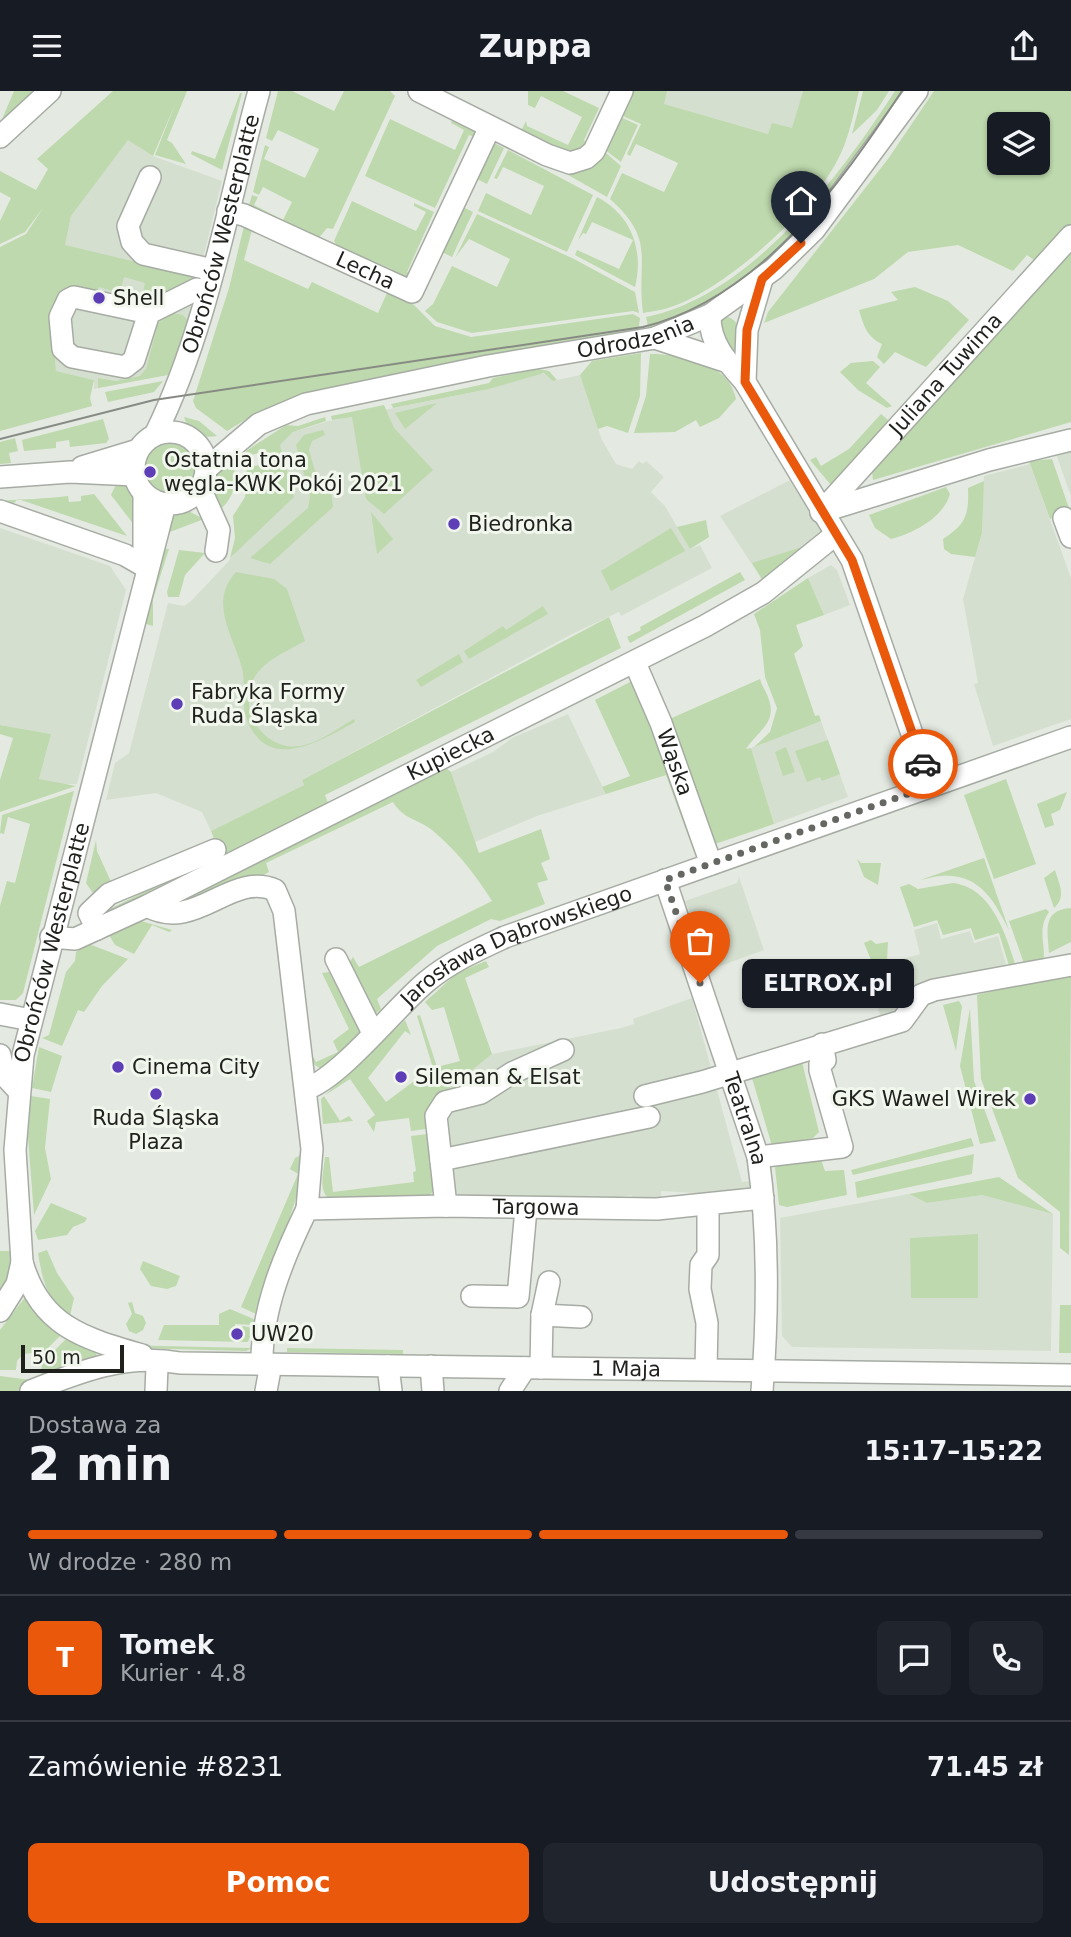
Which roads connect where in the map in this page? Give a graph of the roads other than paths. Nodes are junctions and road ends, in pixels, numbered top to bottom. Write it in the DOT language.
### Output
graph roads {
  1 [pos="50,91"];
  2 [pos="258,91"];
  3 [pos="419,91"];
  4 [pos="622,91"];
  5 [pos="918,91"];
  6 [pos="490,127"];
  7 [pos="0,138"];
  8 [pos="150,177"];
  9 [pos="228,211"];
  10 [pos="1071,236"];
  11 [pos="213,270"];
  12 [pos="762,279"];
  13 [pos="205,302"];
  14 [pos="716,311"];
  15 [pos="149,313"];
  16 [pos="747,330"];
  17 [pos="655,338"];
  18 [pos="725,361"];
  19 [pos="183,377"];
  20 [pos="745,382"];
  21 [pos="259,424"];
  22 [pos="176,432"];
  23 [pos="155,435"];
  24 [pos="1071,440"];
  25 [pos="199,447"];
  26 [pos="138,450"];
  27 [pos="70,472"];
  28 [pos="0,477"];
  29 [pos="139,485"];
  30 [pos="197,486"];
  31 [pos="165,504"];
  32 [pos="0,511"];
  33 [pos="821,512"];
  34 [pos="835,535"];
  35 [pos="216,551"];
  36 [pos="145,571"];
  37 [pos="635,663"];
  38 [pos="1071,737"];
  39 [pos="930,786"];
  40 [pos="215,850"];
  41 [pos="711,864"];
  42 [pos="665,880"];
  43 [pos="147,906"];
  44 [pos="97,929"];
  45 [pos="51,937"];
  46 [pos="336,959"];
  47 [pos="1071,965"];
  48 [pos="0,1014"];
  49 [pos="31,1020"];
  50 [pos="373,1033"];
  51 [pos="822,1044"];
  52 [pos="563,1050"];
  53 [pos="0,1055"];
  54 [pos="730,1072"];
  55 [pos="306,1089"];
  56 [pos="18,1090"];
  57 [pos="645,1095"];
  58 [pos="649,1117"];
  59 [pos="758,1157"];
  60 [pos="441,1160"];
  61 [pos="764,1198"];
  62 [pos="708,1205"];
  63 [pos="446,1206"];
  64 [pos="307,1209"];
  65 [pos="526,1209"];
  66 [pos="22,1262"];
  67 [pos="549,1282"];
  68 [pos="472,1296"];
  69 [pos="0,1311"];
  70 [pos="542,1315"];
  71 [pos="580,1317"];
  72 [pos="154,1362"];
  73 [pos="267,1364"];
  74 [pos="388,1366"];
  75 [pos="430,1366"];
  76 [pos="533,1368"];
  77 [pos="706,1369"];
  78 [pos="1071,1375"];
  79 [pos="763,1380"];
  80 [pos="31,1391"];
  81 [pos="66,1391"];
  82 [pos="156,1391"];
  83 [pos="266,1391"];
  84 [pos="391,1391"];
  85 [pos="433,1391"];
  86 [pos="510,1391"];
  1 -- 7 [label="street"];
  2 -- 9 [label="street, Obrońców Westerplatte"];
  3 -- 6 [label="street"];
  4 -- 6 [label="street"];
  5 -- 12 [label="street, Odrodzenia"];
  6 -- 9 [label="street, Lecha"];
  8 -- 11 [label="street"];
  9 -- 11 [label="street, Obrońców Westerplatte"];
  10 -- 33 [label="street, Juliana Tuwima"];
  11 -- 13 [label="street, Obrońców Westerplatte"];
  12 -- 14 [label="street, Odrodzenia"];
  12 -- 16 [label="street"];
  13 -- 15 [label="street"];
  13 -- 19 [label="street, Obrońców Westerplatte"];
  14 -- 16 [label="street"];
  14 -- 17 [label="street, Odrodzenia"];
  14 -- 18 [label="street"];
  16 -- 20 [label="street"];
  17 -- 18 [label="street"];
  17 -- 21 [label="street, Odrodzenia"];
  18 -- 20 [label="street"];
  19 -- 22 [label="street, Obrońców Westerplatte"];
  19 -- 23 [label="street, Obrońców Westerplatte"];
  20 -- 33 [label="street"];
  21 -- 25 [label="street, Odrodzenia"];
  21 -- 30 [label="street, Odrodzenia"];
  22 -- 23 [label="street"];
  22 -- 25 [label="street"];
  23 -- 26 [label="street"];
  24 -- 33 [label="street"];
  25 -- 30 [label="street"];
  26 -- 27 [label="street"];
  26 -- 29 [label="street"];
  27 -- 28 [label="street"];
  27 -- 29 [label="street"];
  29 -- 31 [label="street"];
  29 -- 36 [label="street, Obrońców Westerplatte"];
  30 -- 31 [label="street"];
  30 -- 35 [label="street"];
  31 -- 36 [label="street, Obrońców Westerplatte"];
  32 -- 36 [label="street"];
  33 -- 34 [label="street"];
  34 -- 37 [label="street, Kupiecka"];
  34 -- 39 [label="street"];
  36 -- 45 [label="street, Obrońców Westerplatte"];
  37 -- 41 [label="street, Wąska"];
  37 -- 43 [label="street, Kupiecka"];
  38 -- 39 [label="street, Jarosława Dąbrowskiego"];
  39 -- 41 [label="street, Jarosława Dąbrowskiego"];
  40 -- 44 [label="street"];
  41 -- 42 [label="street, Jarosława Dąbrowskiego"];
  42 -- 50 [label="street, Jarosława Dąbrowskiego"];
  42 -- 54 [label="street, Teatralna"];
  43 -- 44 [label="street, Kupiecka"];
  43 -- 55 [label="street"];
  44 -- 45 [label="street, Kupiecka"];
  45 -- 49 [label="street, Obrońców Westerplatte"];
  46 -- 50 [label="street"];
  47 -- 51 [label="street"];
  48 -- 49 [label="street"];
  49 -- 56 [label="street, Obrońców Westerplatte"];
  50 -- 55 [label="street, Jarosława Dąbrowskiego"];
  51 -- 54 [label="street"];
  51 -- 59 [label="street"];
  52 -- 60 [label="street"];
  53 -- 56 [label="street"];
  54 -- 57 [label="street"];
  54 -- 59 [label="street, Teatralna"];
  55 -- 64 [label="street"];
  56 -- 66 [label="street, Obrońców Westerplatte"];
  58 -- 60 [label="street"];
  59 -- 61 [label="street, Teatralna"];
  60 -- 63 [label="street"];
  61 -- 62 [label="street, Targowa"];
  61 -- 79 [label="street, Teatralna"];
  62 -- 65 [label="street, Targowa"];
  62 -- 77 [label="street"];
  63 -- 64 [label="street, Targowa"];
  63 -- 65 [label="street, Targowa"];
  64 -- 73 [label="street"];
  65 -- 68 [label="street"];
  66 -- 69 [label="street, Obrońców Westerplatte"];
  66 -- 72 [label="street"];
  67 -- 70 [label="street"];
  70 -- 71 [label="street"];
  70 -- 76 [label="street"];
  72 -- 73 [label="street, 1 Maja"];
  72 -- 80 [label="street, 1 Maja"];
  72 -- 81 [label="street, 1 Maja"];
  72 -- 82 [label="street"];
  73 -- 74 [label="street, 1 Maja"];
  73 -- 83 [label="street"];
  74 -- 75 [label="street, 1 Maja"];
  74 -- 84 [label="street"];
  75 -- 76 [label="street, 1 Maja"];
  75 -- 85 [label="street"];
  76 -- 77 [label="street, 1 Maja"];
  76 -- 86 [label="street"];
  77 -- 79 [label="street, 1 Maja"];
  78 -- 79 [label="street, 1 Maja"];
}
